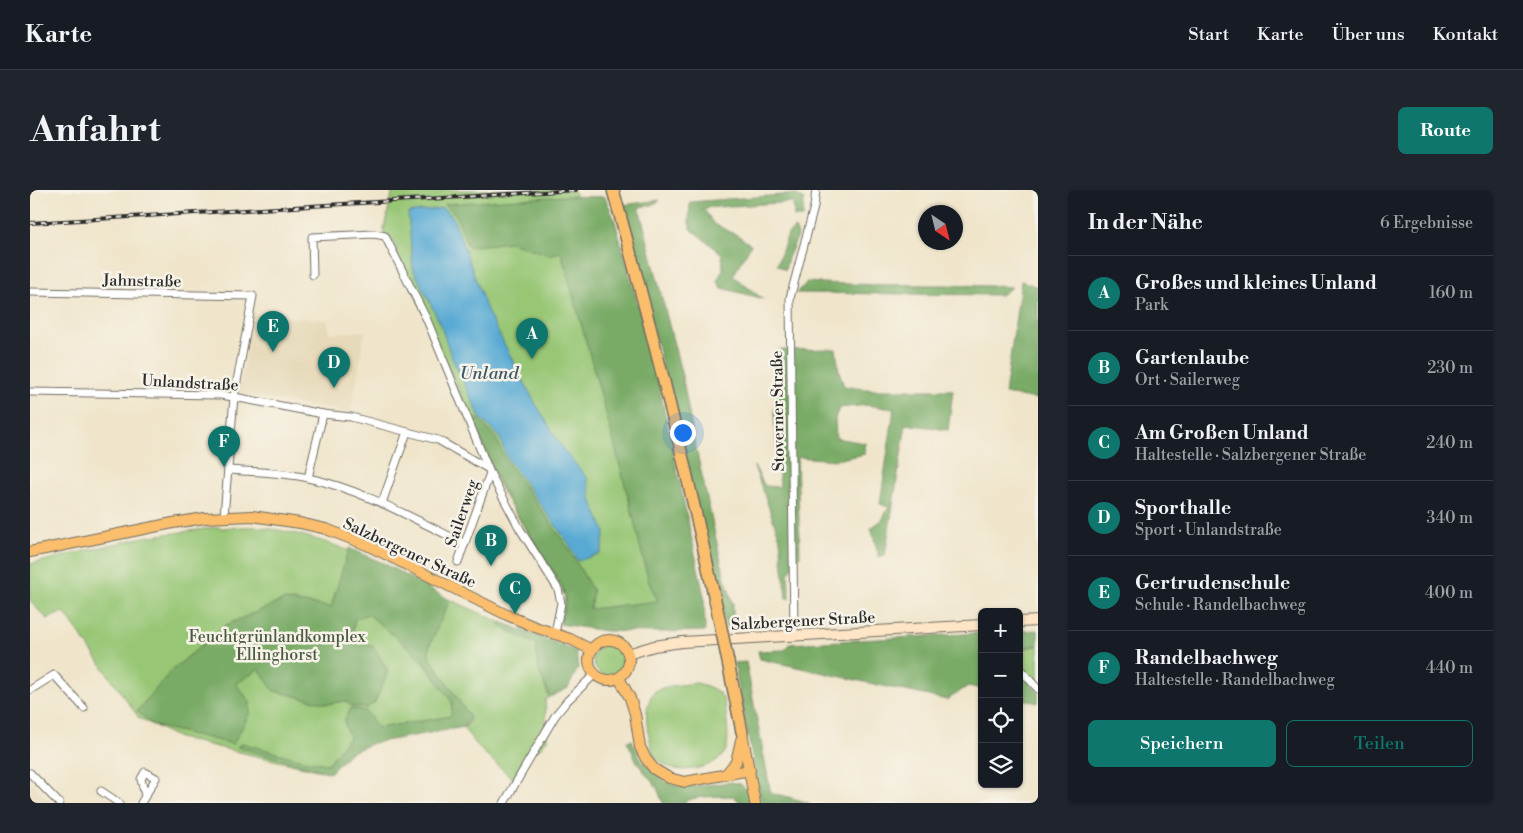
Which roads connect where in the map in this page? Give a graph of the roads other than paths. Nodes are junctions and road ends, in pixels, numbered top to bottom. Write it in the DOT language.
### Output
graph roads {
  1 [pos="614,190"];
  2 [pos="816,190"];
  3 [pos="313,274"];
  4 [pos="30,292"];
  5 [pos="30,392"];
  6 [pos="234,397"];
  7 [pos="322,414"];
  8 [pos="407,432"];
  9 [pos="228,470"];
  10 [pos="488,471"];
  11 [pos="308,478"];
  12 [pos="382,503"];
  13 [pos="224,516"];
  14 [pos="465,544"];
  15 [pos="30,552"];
  16 [pos="458,562"];
  17 [pos="1038,621"];
  18 [pos="1023,622"];
  19 [pos="978,625"];
  20 [pos="555,633"];
  21 [pos="794,635"];
  22 [pos="592,650"];
  23 [pos="628,654"];
  24 [pos="1023,672"];
  25 [pos="595,674"];
  26 [pos="619,678"];
  27 [pos="1038,689"];
  28 [pos="30,690"];
  29 [pos="84,708"];
  30 [pos="742,732"];
  31 [pos="750,770"];
  32 [pos="30,773"];
  33 [pos="726,774"];
  34 [pos="101,791"];
  35 [pos="145,796"];
  36 [pos="59,803"];
  37 [pos="119,803"];
  38 [pos="141,803"];
  39 [pos="504,803"];
  40 [pos="756,803"];
  1 -- 30 [label="highway, bridge"];
  2 -- 21 [label="street, Stoverner Straße"];
  3 -- 10 [label="street"];
  4 -- 6 [label="street, Jahnstraße"];
  5 -- 6 [label="street, Unlandstraße"];
  6 -- 7 [label="street, Unlandstraße"];
  6 -- 9 [label="street"];
  7 -- 8 [label="street, Unlandstraße"];
  7 -- 11 [label="street"];
  8 -- 10 [label="street, Unlandstraße"];
  8 -- 12 [label="street"];
  9 -- 11 [label="street"];
  9 -- 13 [label="street"];
  10 -- 14 [label="street, Sailerweg"];
  10 -- 20 [label="street"];
  11 -- 12 [label="street"];
  12 -- 14 [label="street"];
  13 -- 15 [label="main road, Salzbergener Straße"];
  13 -- 20 [label="main road, Salzbergener Straße"];
  14 -- 16 [label="street, Sailerweg"];
  17 -- 18 [label="main road"];
  19 -- 21 [label="main road, Salzbergener Straße"];
  20 -- 22 [label="main road, Salzbergener Straße"];
  21 -- 23 [label="main road, Salzbergener Straße"];
  22 -- 23 [label="main road"];
  22 -- 25 [label="main road"];
  23 -- 26 [label="main road"];
  24 -- 27 [label="street"];
  25 -- 26 [label="main road"];
  25 -- 39 [label="street"];
  26 -- 33 [label="main road"];
  28 -- 29 [label="street"];
  30 -- 31 [label="main road"];
  30 -- 33 [label="main road"];
  31 -- 33 [label="main road"];
  31 -- 40 [label="main road"];
  32 -- 36 [label="street"];
  34 -- 37 [label="street"];
  35 -- 38 [label="street"];
}
